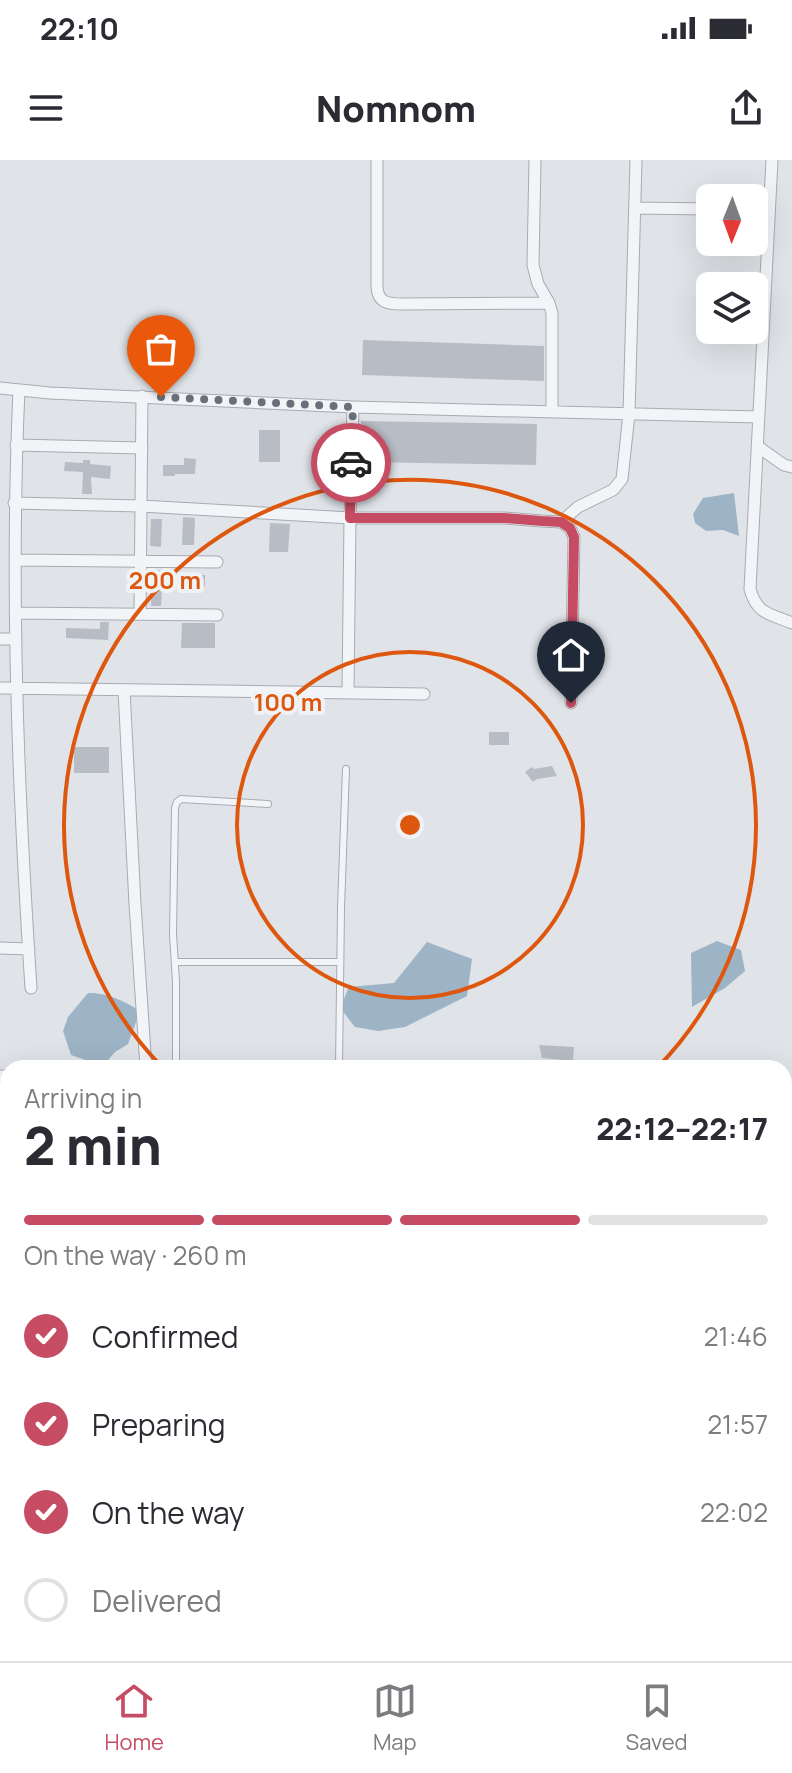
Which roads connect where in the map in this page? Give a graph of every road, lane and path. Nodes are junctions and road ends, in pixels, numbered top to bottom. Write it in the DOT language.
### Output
graph roads {
  1 [pos="377,160"];
  2 [pos="535,160"];
  3 [pos="636,160"];
  4 [pos="772,160"];
  5 [pos="635,208"];
  6 [pos="696,209"];
  7 [pos="768,210"];
  8 [pos="766,256"];
  9 [pos="549,303"];
  10 [pos="0,388"];
  11 [pos="19,390"];
  12 [pos="142,396"];
  13 [pos="353,407"];
  14 [pos="552,412"];
  15 [pos="629,414"];
  16 [pos="758,417"];
  17 [pos="16,445"];
  18 [pos="757,446"];
  19 [pos="142,448"];
  20 [pos="792,467"];
  21 [pos="14,503"];
  22 [pos="141,506"];
  23 [pos="350,518"];
  24 [pos="561,522"];
  25 [pos="15,560"];
  26 [pos="140,560"];
  27 [pos="217,562"];
  28 [pos="15,613"];
  29 [pos="140,614"];
  30 [pos="217,615"];
  31 [pos="792,623"];
  32 [pos="0,639"];
  33 [pos="15,639"];
  34 [pos="0,688"];
  35 [pos="16,688"];
  36 [pos="124,690"];
  37 [pos="348,693"];
  38 [pos="424,694"];
  39 [pos="571,703"];
  40 [pos="346,769"];
  41 [pos="268,804"];
  42 [pos="0,948"];
  43 [pos="29,949"];
  44 [pos="175,962"];
  45 [pos="340,962"];
  46 [pos="31,988"];
  47 [pos="145,1060"];
  48 [pos="176,1060"];
  49 [pos="339,1060"];
  1 -- 9 [label="street"];
  2 -- 9 [label="street"];
  3 -- 5 [label="street"];
  4 -- 7 [label="street"];
  5 -- 6 [label="street"];
  5 -- 15 [label="street"];
  8 -- 16 [label="street"];
  9 -- 14 [label="street"];
  10 -- 11 [label="street"];
  11 -- 12 [label="street"];
  11 -- 17 [label="street"];
  12 -- 13 [label="street"];
  12 -- 19 [label="street"];
  13 -- 14 [label="street"];
  13 -- 23 [label="street"];
  14 -- 15 [label="street"];
  15 -- 16 [label="street"];
  15 -- 24 [label="street"];
  16 -- 18 [label="street"];
  17 -- 19 [label="street"];
  17 -- 21 [label="street"];
  18 -- 20 [label="street"];
  18 -- 31 [label="street"];
  19 -- 22 [label="street"];
  21 -- 22 [label="street"];
  21 -- 25 [label="street"];
  22 -- 23 [label="street"];
  22 -- 26 [label="street"];
  23 -- 24 [label="street"];
  23 -- 37 [label="street"];
  24 -- 39 [label="street"];
  25 -- 26 [label="street"];
  25 -- 28 [label="street"];
  26 -- 27 [label="street"];
  26 -- 29 [label="street"];
  28 -- 29 [label="street"];
  28 -- 33 [label="street"];
  29 -- 30 [label="street"];
  32 -- 33 [label="street"];
  33 -- 35 [label="street"];
  34 -- 35 [label="street"];
  35 -- 36 [label="street"];
  35 -- 43 [label="street"];
  36 -- 37 [label="street"];
  36 -- 47 [label="street"];
  37 -- 38 [label="street"];
  40 -- 45 [label="lane"];
  41 -- 44 [label="lane"];
  42 -- 43 [label="street"];
  43 -- 46 [label="street"];
  44 -- 45 [label="lane"];
  44 -- 48 [label="lane"];
  45 -- 49 [label="lane"];
}
